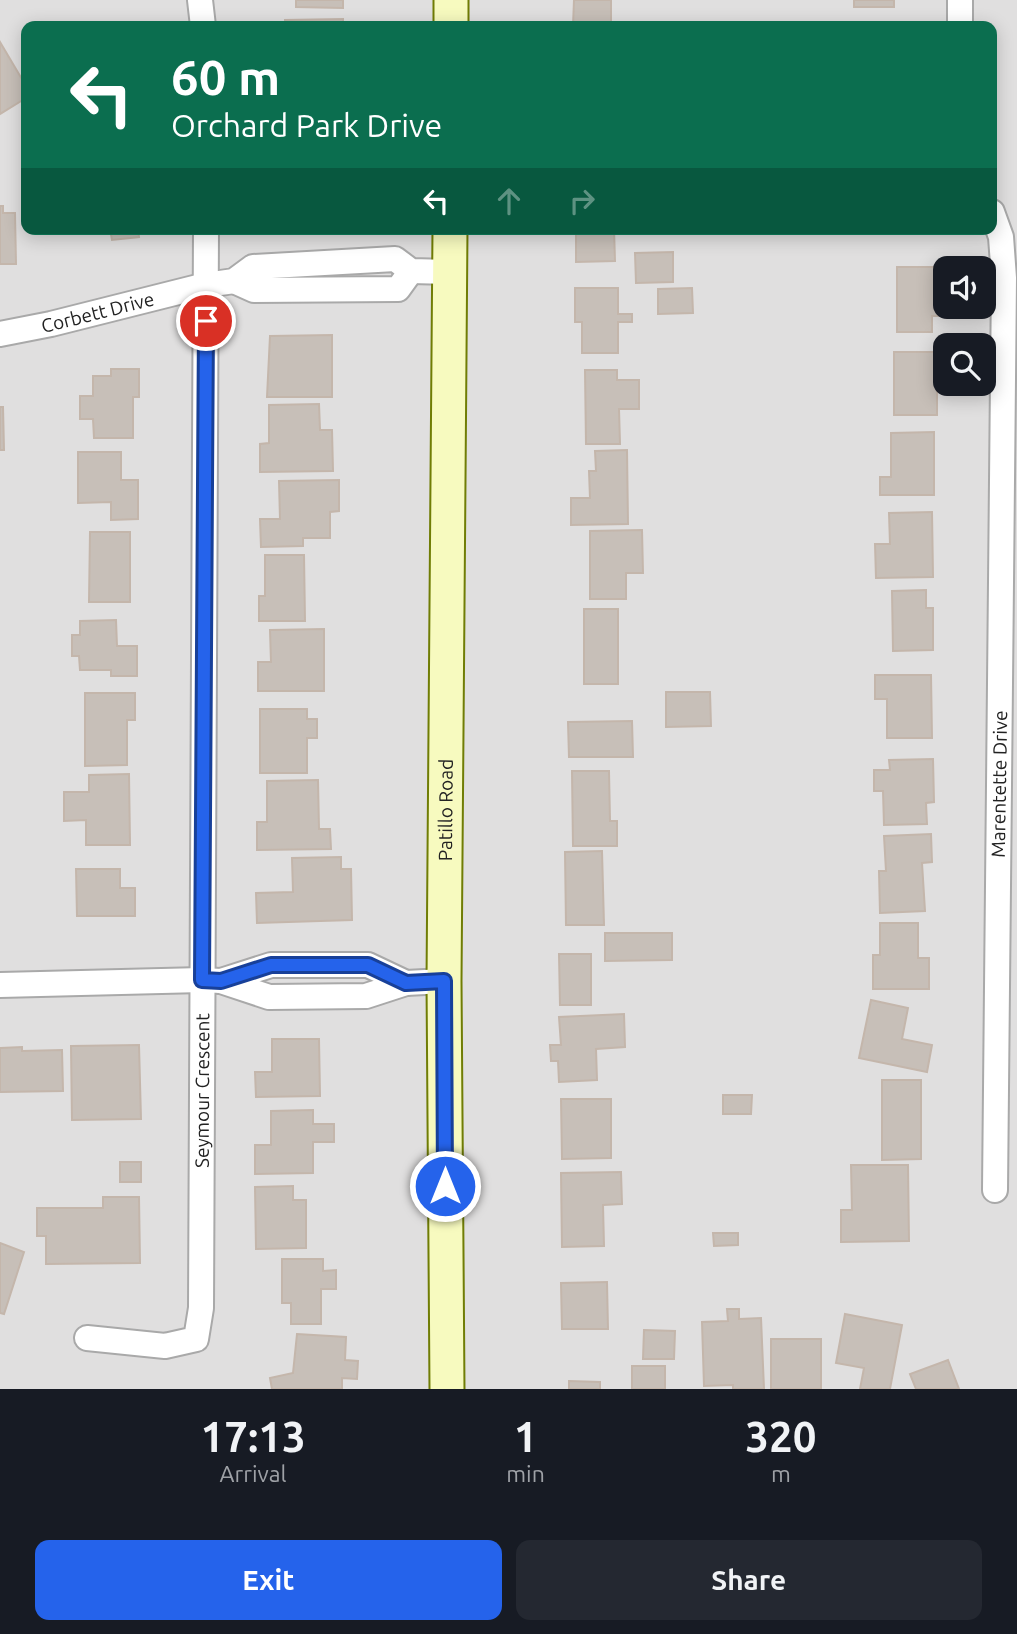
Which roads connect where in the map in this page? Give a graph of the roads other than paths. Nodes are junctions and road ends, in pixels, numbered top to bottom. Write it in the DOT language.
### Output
graph roads {
  1 [pos="200,0"];
  2 [pos="451,0"];
  3 [pos="960,0"];
  4 [pos="202,21"];
  5 [pos="451,21"];
  6 [pos="960,21"];
  7 [pos="997,226"];
  8 [pos="206,235"];
  9 [pos="450,235"];
  10 [pos="450,272"];
  11 [pos="206,285"];
  12 [pos="0,334"];
  13 [pos="211,981"];
  14 [pos="444,981"];
  15 [pos="0,985"];
  16 [pos="995,1191"];
  17 [pos="87,1338"];
  18 [pos="447,1389"];
  1 -- 4 [label="street"];
  2 -- 5 [label="street"];
  3 -- 6 [label="street"];
  7 -- 16 [label="street, Marentette Drive"];
  8 -- 11 [label="street, Seymour Crescent"];
  9 -- 10 [label="street, Patillo Road"];
  10 -- 11 [label="street, Corbett Drive"];
  10 -- 14 [label="street, Patillo Road"];
  11 -- 12 [label="street, Corbett Drive"];
  11 -- 13 [label="street, Seymour Crescent"];
  13 -- 14 [label="street"];
  13 -- 15 [label="street"];
  13 -- 17 [label="street, Seymour Crescent"];
  14 -- 18 [label="street, Patillo Road"];
}
